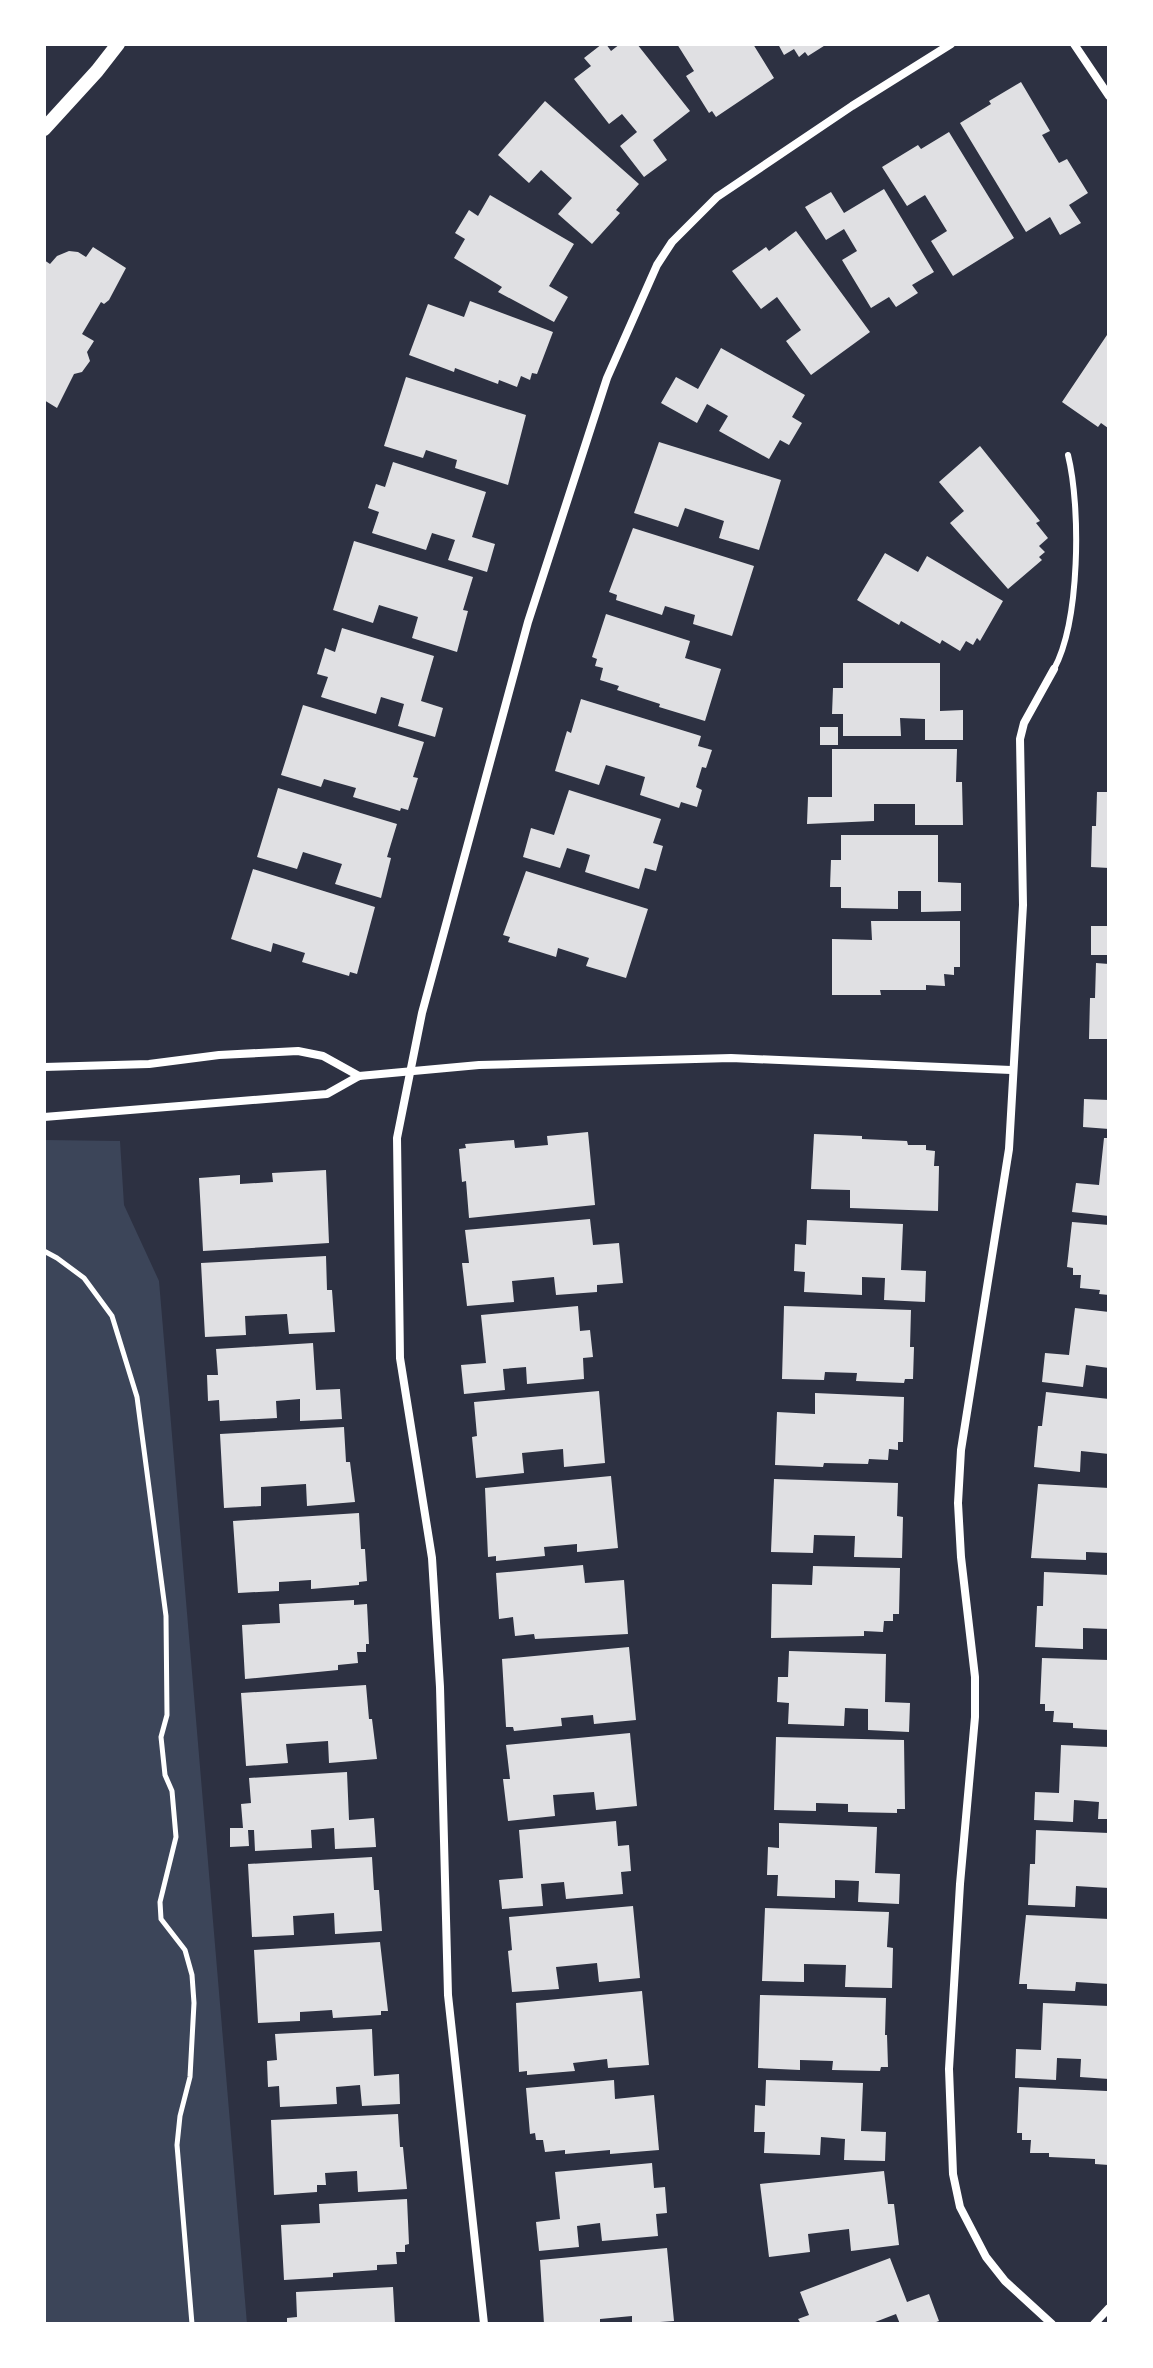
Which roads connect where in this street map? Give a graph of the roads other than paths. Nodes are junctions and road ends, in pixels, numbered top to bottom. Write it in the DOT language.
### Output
graph roads {
  1 [pos="118,44"];
  2 [pos="951,44"];
  3 [pos="1074,44"];
  4 [pos="1109,96"];
  5 [pos="44,129"];
  6 [pos="1068,455"];
  7 [pos="1054,669"];
  8 [pos="44,1067"];
  9 [pos="410,1070"];
  10 [pos="1011,1070"];
  11 [pos="359,1076"];
  12 [pos="44,1117"];
  13 [pos="1109,2308"];
  14 [pos="484,2324"];
  15 [pos="1052,2324"];
  16 [pos="1094,2324"];
  1 -- 5 [label="street"];
  2 -- 9 [label="street"];
  3 -- 4 [label="street"];
  6 -- 7 [label="lane"];
  7 -- 10 [label="street"];
  8 -- 11 [label="street"];
  9 -- 10 [label="street"];
  9 -- 11 [label="street"];
  9 -- 14 [label="street"];
  10 -- 15 [label="street"];
  11 -- 12 [label="street"];
  13 -- 16 [label="street"];
}
